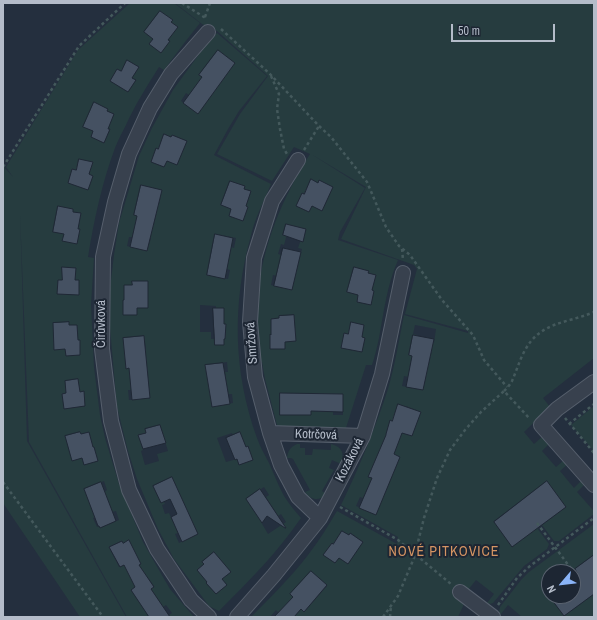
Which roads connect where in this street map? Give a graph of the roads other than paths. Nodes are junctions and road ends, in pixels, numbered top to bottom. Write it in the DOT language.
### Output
graph roads {
  1 [pos="212,26"];
  2 [pos="296,163"];
  3 [pos="403,273"];
  4 [pos="594,382"];
  5 [pos="270,433"];
  6 [pos="363,436"];
  7 [pos="594,485"];
  8 [pos="320,518"];
  9 [pos="460,592"];
  10 [pos="492,616"];
  11 [pos="209,617"];
  12 [pos="237,617"];
  1 -- 11 [label="street, Čirůvková"];
  2 -- 5 [label="street, Smržová"];
  3 -- 6 [label="street, Kozáková"];
  4 -- 7 [label="street"];
  5 -- 6 [label="street, Kotrčová"];
  5 -- 8 [label="street, Smržová"];
  6 -- 8 [label="street, Kozáková"];
  8 -- 12 [label="street, Kozáková"];
  9 -- 10 [label="street"];
}
